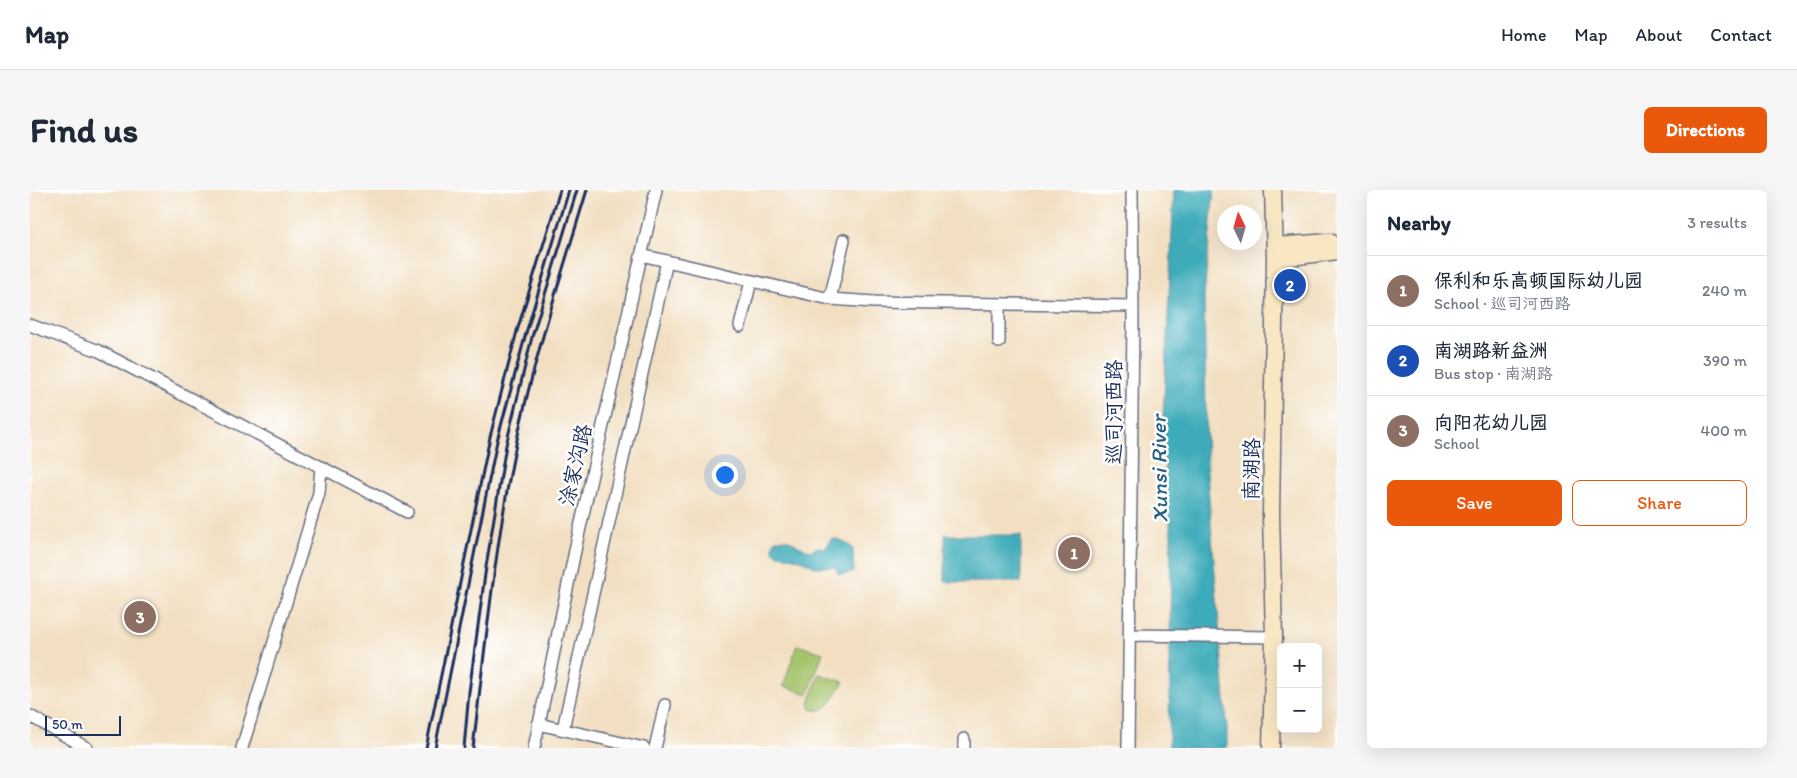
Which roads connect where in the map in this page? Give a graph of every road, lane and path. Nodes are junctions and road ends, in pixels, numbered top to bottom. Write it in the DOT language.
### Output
graph roads {
  1 [pos="656,190"];
  2 [pos="1132,190"];
  3 [pos="1273,190"];
  4 [pos="844,240"];
  5 [pos="1337,242"];
  6 [pos="1337,251"];
  7 [pos="1275,253"];
  8 [pos="641,255"];
  9 [pos="666,261"];
  10 [pos="751,280"];
  11 [pos="830,299"];
  12 [pos="999,304"];
  13 [pos="1133,306"];
  14 [pos="30,324"];
  15 [pos="740,326"];
  16 [pos="999,342"];
  17 [pos="321,467"];
  18 [pos="407,512"];
  19 [pos="1130,635"];
  20 [pos="1274,637"];
  21 [pos="665,705"];
  22 [pos="30,716"];
  23 [pos="538,724"];
  24 [pos="563,729"];
  25 [pos="87,748"];
  26 [pos="242,748"];
  27 [pos="534,748"];
  28 [pos="644,748"];
  29 [pos="655,748"];
  30 [pos="1128,748"];
  31 [pos="1271,748"];
  1 -- 8 [label="street, 涂家沟路"];
  2 -- 13 [label="street, 巡司河西路"];
  3 -- 7 [label="main road, 南湖路"];
  4 -- 11 [label="street"];
  5 -- 7 [label="main road"];
  6 -- 7 [label="main road"];
  7 -- 20 [label="main road, 南湖路"];
  8 -- 9 [label="street"];
  8 -- 23 [label="street, 涂家沟路"];
  9 -- 10 [label="street"];
  9 -- 24 [label="street"];
  10 -- 11 [label="street"];
  10 -- 15 [label="street"];
  11 -- 12 [label="street"];
  12 -- 13 [label="street"];
  12 -- 16 [label="street"];
  13 -- 19 [label="street, 巡司河西路"];
  14 -- 17 [label="street"];
  17 -- 18 [label="street"];
  17 -- 26 [label="street"];
  19 -- 20 [label="street"];
  19 -- 30 [label="street, 巡司河西路"];
  20 -- 31 [label="main road, 南湖路"];
  21 -- 29 [label="street"];
  22 -- 25 [label="street"];
  23 -- 24 [label="street"];
  23 -- 27 [label="street, 涂家沟路"];
  24 -- 28 [label="street"];
}
